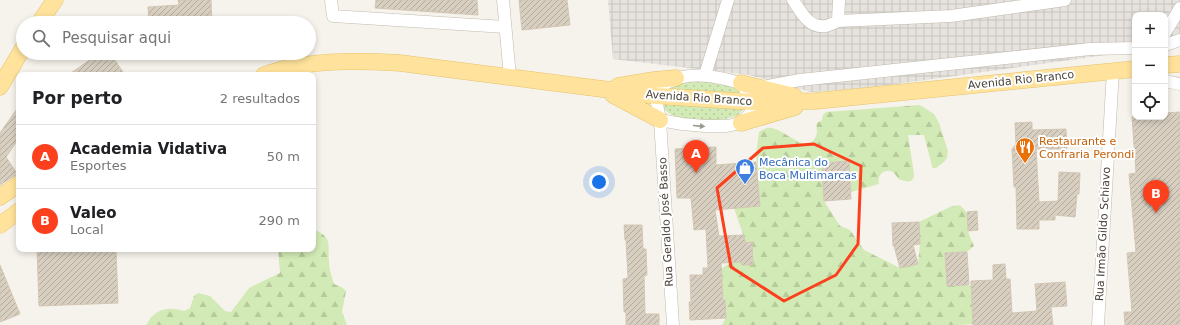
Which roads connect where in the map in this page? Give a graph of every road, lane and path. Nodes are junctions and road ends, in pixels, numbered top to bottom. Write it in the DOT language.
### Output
graph roads {
  1 [pos="55,0"];
  2 [pos="331,0"];
  3 [pos="503,0"];
  4 [pos="728,0"];
  5 [pos="793,0"];
  6 [pos="839,0"];
  7 [pos="1065,0"];
  8 [pos="1173,0"];
  9 [pos="1180,2"];
  10 [pos="1180,8"];
  11 [pos="44,16"];
  12 [pos="838,21"];
  13 [pos="505,27"];
  14 [pos="1168,28"];
  15 [pos="1180,40"];
  16 [pos="1168,44"];
  17 [pos="1132,48"];
  18 [pos="16,52"];
  19 [pos="16,59"];
  20 [pos="1180,64"];
  21 [pos="0,65"];
  22 [pos="1168,65"];
  23 [pos="1132,69"];
  24 [pos="1113,71"];
  25 [pos="276,72"];
  26 [pos="705,75"];
  27 [pos="510,77"];
  28 [pos="676,78"];
  29 [pos="1168,82"];
  30 [pos="741,83"];
  31 [pos="1180,84"];
  32 [pos="0,87"];
  33 [pos="760,87"];
  34 [pos="601,89"];
  35 [pos="657,96"];
  36 [pos="815,100"];
  37 [pos="753,102"];
  38 [pos="660,120"];
  39 [pos="741,123"];
  40 [pos="16,186"];
  41 [pos="0,197"];
  42 [pos="16,213"];
  43 [pos="0,225"];
  44 [pos="673,325"];
  45 [pos="1098,325"];
  1 -- 11 [label="main road"];
  2 -- 13 [label="street"];
  3 -- 13 [label="street"];
  4 -- 26 [label="street"];
  5 -- 12 [label="street"];
  6 -- 12 [label="street"];
  7 -- 12 [label="street"];
  8 -- 9 [label="street"];
  10 -- 14 [label="street"];
  13 -- 27 [label="street"];
  15 -- 16 [label="street"];
  17 -- 33 [label="street"];
  18 -- 21 [label="main road"];
  19 -- 32 [label="main road"];
  20 -- 22 [label="main road"];
  23 -- 24 [label="main road, Avenida Rio Branco"];
  24 -- 36 [label="main road, Avenida Rio Branco"];
  24 -- 45 [label="street, Rua Irmão Gildo Schiavo"];
  25 -- 27 [label="main road, Avenida Rio Branco"];
  26 -- 28 [label="street"];
  26 -- 30 [label="street"];
  27 -- 34 [label="main road, Avenida Rio Branco"];
  28 -- 34 [label="main road"];
  28 -- 35 [label="street"];
  29 -- 31 [label="street"];
  30 -- 33 [label="main road"];
  30 -- 37 [label="street"];
  33 -- 36 [label="main road"];
  34 -- 35 [label="main road, Avenida Rio Branco"];
  34 -- 38 [label="main road"];
  35 -- 37 [label="main road, Avenida Rio Branco"];
  35 -- 38 [label="street, Rua Geraldo José Basso"];
  36 -- 37 [label="main road, Avenida Rio Branco"];
  36 -- 39 [label="main road"];
  37 -- 39 [label="street"];
  38 -- 39 [label="street, one-way"];
  38 -- 44 [label="street, Rua Geraldo José Basso"];
  40 -- 41 [label="main road"];
  42 -- 43 [label="main road"];
}
